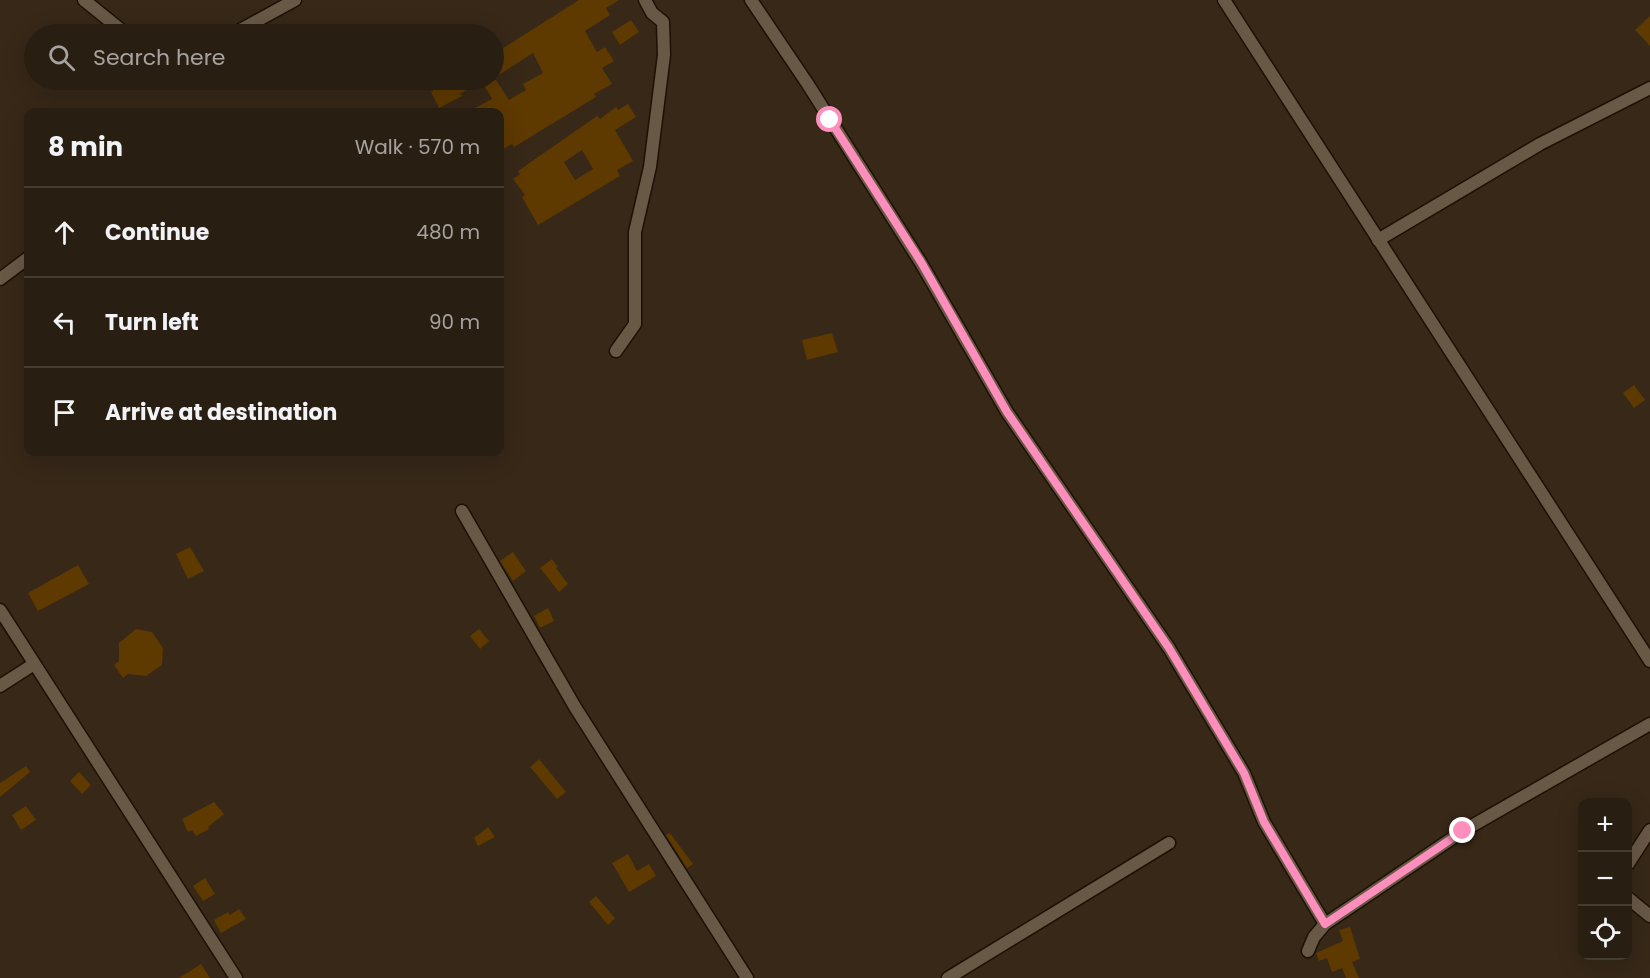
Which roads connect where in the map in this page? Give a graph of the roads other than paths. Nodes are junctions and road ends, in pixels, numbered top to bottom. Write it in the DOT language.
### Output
graph roads {
  1 [pos="84,0"];
  2 [pos="295,0"];
  3 [pos="645,0"];
  4 [pos="752,0"];
  5 [pos="1224,0"];
  6 [pos="114,24"];
  7 [pos="251,24"];
  8 [pos="1650,88"];
  9 [pos="1378,240"];
  10 [pos="24,261"];
  11 [pos="0,279"];
  12 [pos="616,351"];
  13 [pos="462,511"];
  14 [pos="0,610"];
  15 [pos="1650,661"];
  16 [pos="34,664"];
  17 [pos="0,686"];
  18 [pos="1650,724"];
  19 [pos="1650,830"];
  20 [pos="1169,843"];
  21 [pos="1632,858"];
  22 [pos="1632,901"];
  23 [pos="1650,916"];
  24 [pos="1325,924"];
  25 [pos="1308,951"];
  26 [pos="236,978"];
  27 [pos="747,978"];
  28 [pos="948,978"];
  1 -- 6 [label="street"];
  2 -- 7 [label="street"];
  3 -- 12 [label="street"];
  4 -- 24 [label="street"];
  5 -- 9 [label="street"];
  8 -- 9 [label="street"];
  9 -- 15 [label="street"];
  10 -- 11 [label="street"];
  13 -- 27 [label="street"];
  14 -- 16 [label="street"];
  16 -- 17 [label="street"];
  16 -- 26 [label="street"];
  18 -- 24 [label="street"];
  19 -- 21 [label="street"];
  20 -- 28 [label="street"];
  22 -- 23 [label="street"];
  24 -- 25 [label="street"];
}
